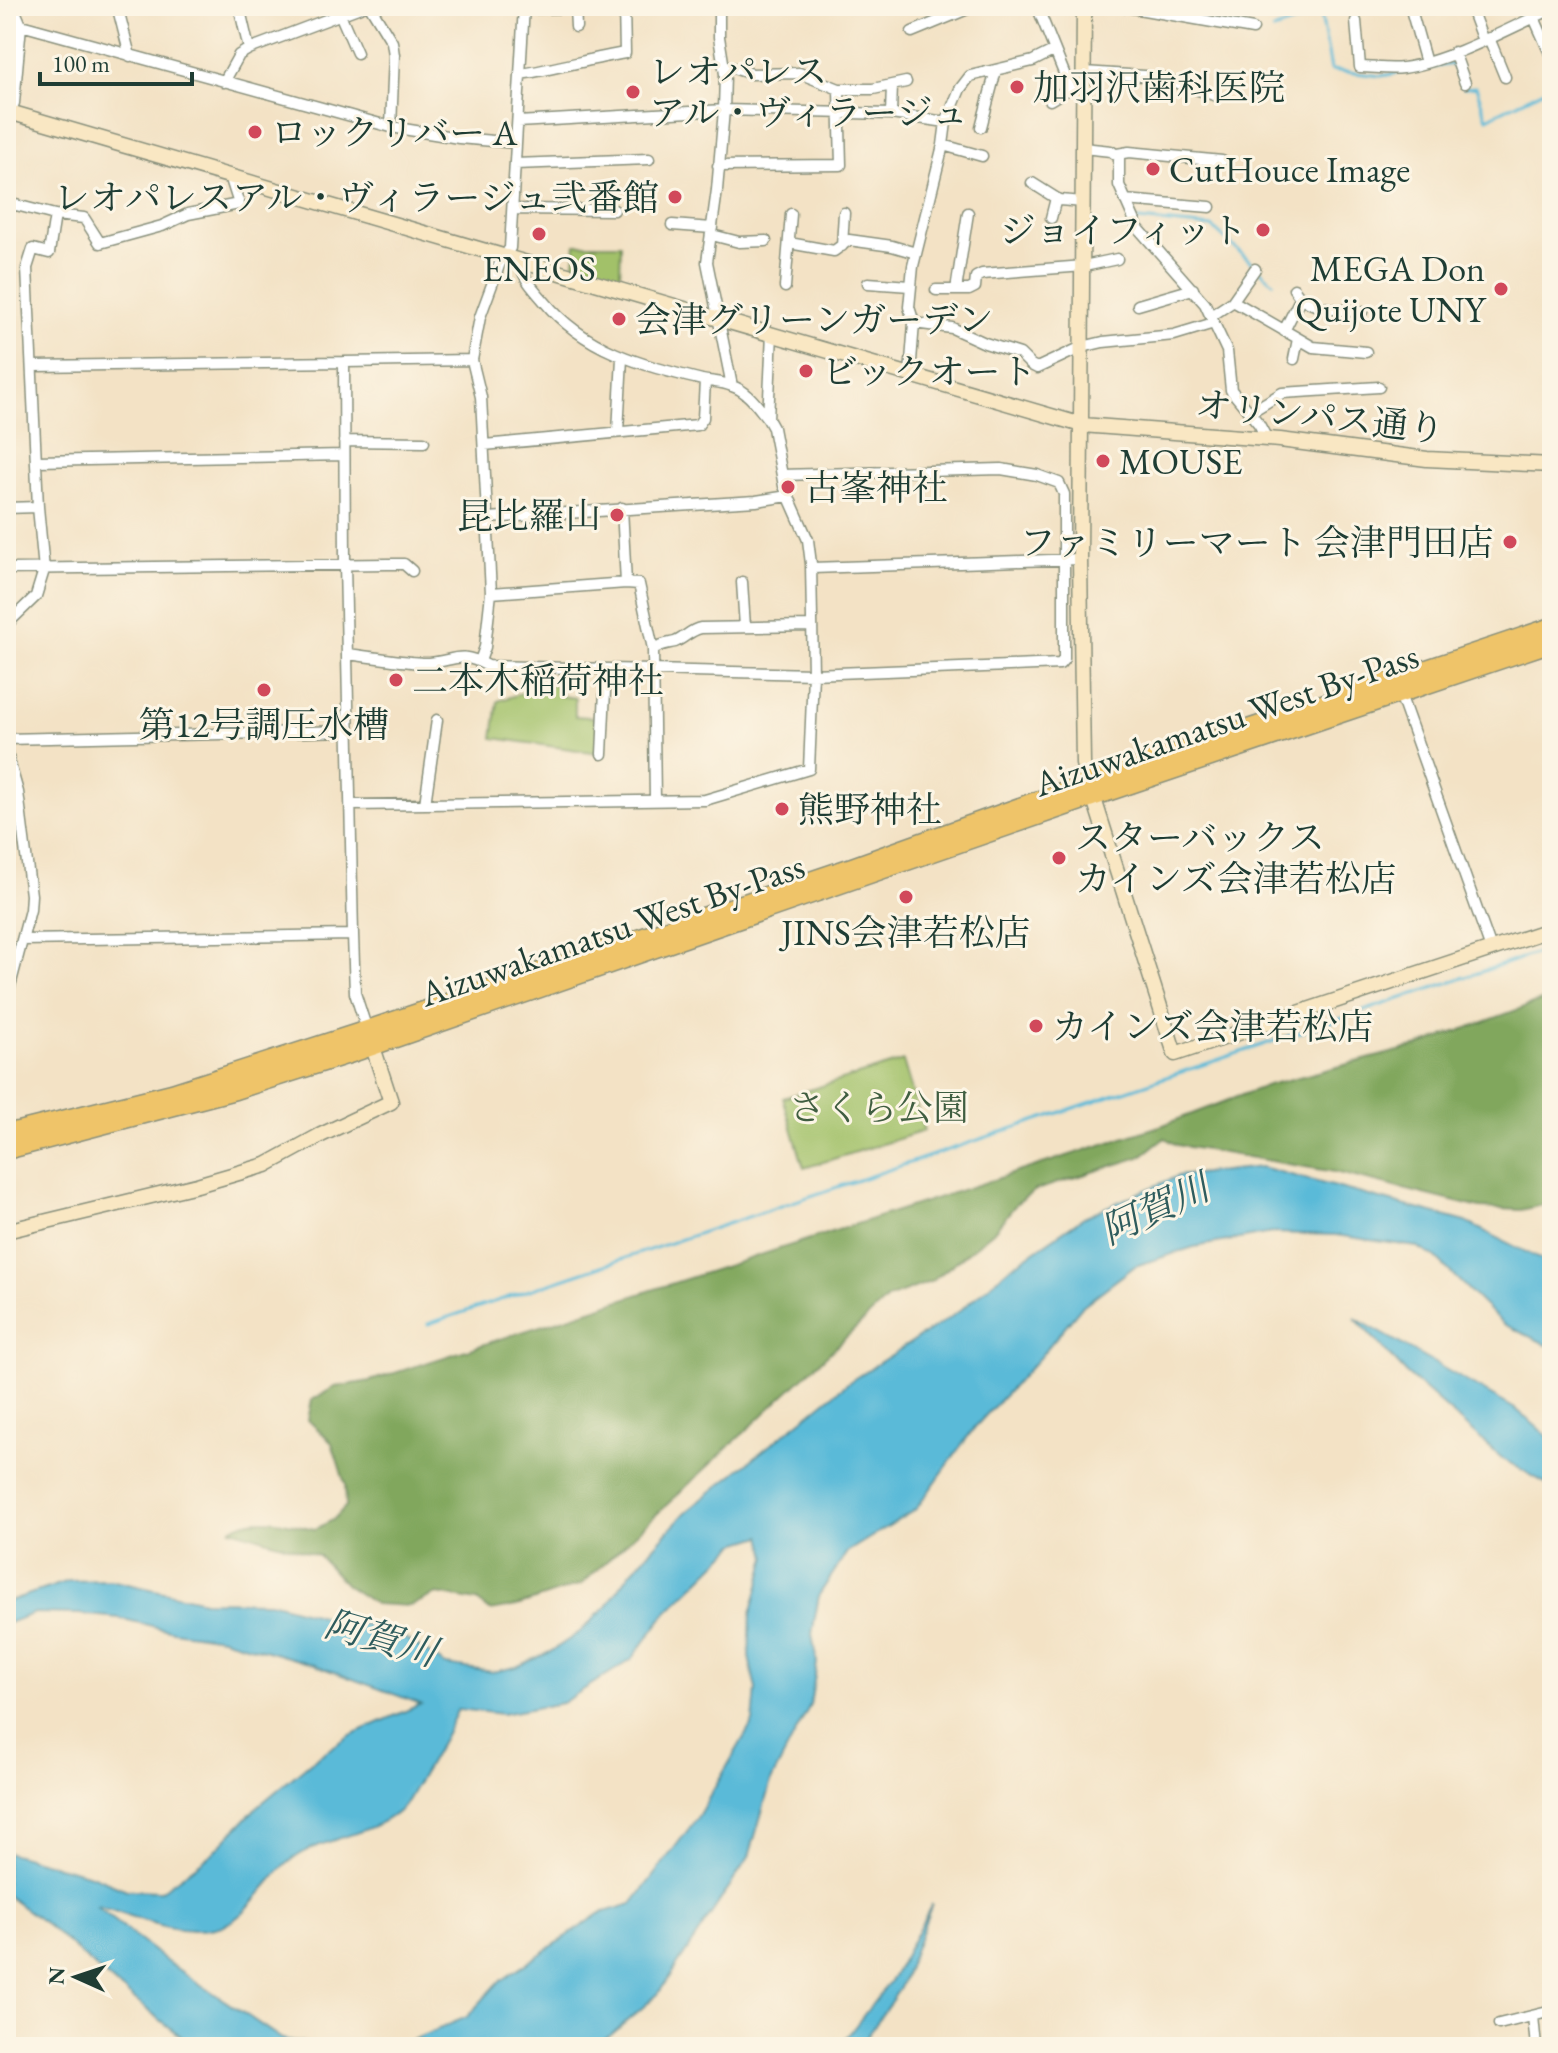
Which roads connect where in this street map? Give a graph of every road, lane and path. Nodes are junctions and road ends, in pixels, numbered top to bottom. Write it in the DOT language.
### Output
graph roads {
  1 [pos="13,6"];
  2 [pos="131,6"];
  3 [pos="239,6"];
  4 [pos="363,6"];
  5 [pos="370,6"];
  6 [pos="624,6"];
  7 [pos="719,6"];
  8 [pos="1037,6"];
  9 [pos="1084,6"];
  10 [pos="1121,6"];
  11 [pos="1410,6"];
  12 [pos="1470,6"];
  13 [pos="575,7"];
  14 [pos="968,7"];
  15 [pos="524,8"];
  16 [pos="1552,9"];
  17 [pos="1536,11"];
  18 [pos="340,14"];
  19 [pos="1356,21"];
  20 [pos="21,25"];
  21 [pos="576,27"];
  22 [pos="1253,29"];
  23 [pos="912,32"];
  24 [pos="1486,39"];
  25 [pos="249,49"];
  26 [pos="1053,51"];
  27 [pos="1454,52"];
  28 [pos="357,53"];
  29 [pos="130,56"];
  30 [pos="1552,58"];
  31 [pos="1426,63"];
  32 [pos="724,65"];
  33 [pos="996,70"];
  34 [pos="1084,72"];
  35 [pos="521,74"];
  36 [pos="1505,77"];
  37 [pos="224,82"];
  38 [pos="906,82"];
  39 [pos="1465,83"];
  40 [pos="892,85"];
  41 [pos="839,89"];
  42 [pos="1077,90"];
  43 [pos="1217,96"];
  44 [pos="1050,100"];
  45 [pos="724,110"];
  46 [pos="840,112"];
  47 [pos="7,114"];
  48 [pos="891,114"];
  49 [pos="518,122"];
  50 [pos="946,122"];
  51 [pos="391,127"];
  52 [pos="981,127"];
  53 [pos="516,143"];
  54 [pos="943,145"];
  55 [pos="1083,148"];
  56 [pos="1117,154"];
  57 [pos="982,156"];
  58 [pos="649,159"];
  59 [pos="1222,161"];
  60 [pos="515,164"];
  61 [pos="718,166"];
  62 [pos="230,176"];
  63 [pos="1032,183"];
  64 [pos="1056,198"];
  65 [pos="1125,200"];
  66 [pos="1084,202"];
  67 [pos="1210,207"];
  68 [pos="6,208"];
  69 [pos="513,209"];
  70 [pos="614,210"];
  71 [pos="844,213"];
  72 [pos="968,213"];
  73 [pos="791,214"];
  74 [pos="55,215"];
  75 [pos="1051,218"];
  76 [pos="672,225"];
  77 [pos="712,232"];
  78 [pos="766,241"];
  79 [pos="789,243"];
  80 [pos="842,246"];
  81 [pos="916,253"];
  82 [pos="513,257"];
  83 [pos="1117,259"];
  84 [pos="1084,266"];
  85 [pos="1255,269"];
  86 [pos="868,283"];
  87 [pos="910,286"];
  88 [pos="785,287"];
  89 [pos="1193,289"];
  90 [pos="936,290"];
  91 [pos="956,290"];
  92 [pos="1233,301"];
  93 [pos="1138,305"];
  94 [pos="1362,312"];
  95 [pos="720,317"];
  96 [pos="1212,320"];
  97 [pos="914,323"];
  98 [pos="1284,331"];
  99 [pos="772,333"];
  100 [pos="1298,339"];
  101 [pos="1082,347"];
  102 [pos="1366,352"];
  103 [pos="622,358"];
  104 [pos="1294,359"];
  105 [pos="472,360"];
  106 [pos="344,362"];
  107 [pos="33,366"];
  108 [pos="910,374"];
  109 [pos="705,381"];
  110 [pos="732,386"];
  111 [pos="1379,387"];
  112 [pos="1249,413"];
  113 [pos="768,419"];
  114 [pos="1082,425"];
  115 [pos="618,432"];
  116 [pos="1267,439"];
  117 [pos="344,441"];
  118 [pos="424,442"];
  119 [pos="484,445"];
  120 [pos="344,455"];
  121 [pos="37,461"];
  122 [pos="1552,465"];
  123 [pos="782,475"];
  124 [pos="788,496"];
  125 [pos="38,507"];
  126 [pos="6,508"];
  127 [pos="622,508"];
  128 [pos="488,518"];
  129 [pos="1080,559"];
  130 [pos="1063,560"];
  131 [pos="345,564"];
  132 [pos="812,568"];
  133 [pos="6,569"];
  134 [pos="44,570"];
  135 [pos="412,571"];
  136 [pos="742,582"];
  137 [pos="626,583"];
  138 [pos="491,593"];
  139 [pos="6,625"];
  140 [pos="810,626"];
  141 [pos="745,627"];
  142 [pos="1552,627"];
  143 [pos="1552,642"];
  144 [pos="653,649"];
  145 [pos="347,654"];
  146 [pos="480,661"];
  147 [pos="606,669"];
  148 [pos="653,671"];
  149 [pos="813,674"];
  150 [pos="1400,694"];
  151 [pos="437,720"];
  152 [pos="349,731"];
  153 [pos="6,739"];
  154 [pos="6,750"];
  155 [pos="602,754"];
  156 [pos="1090,790"];
  157 [pos="18,792"];
  158 [pos="6,795"];
  159 [pos="655,800"];
  160 [pos="425,804"];
  161 [pos="352,805"];
  162 [pos="1552,929"];
  163 [pos="353,935"];
  164 [pos="22,940"];
  165 [pos="1491,949"];
  166 [pos="6,1001"];
  167 [pos="370,1038"];
  168 [pos="6,1134"];
  169 [pos="6,1150"];
  170 [pos="6,1231"];
  171 [pos="1552,2011"];
  172 [pos="1533,2016"];
  173 [pos="1499,2024"];
  174 [pos="1536,2047"];
  1 -- 20 [label="street"];
  2 -- 29 [label="street"];
  3 -- 25 [label="street"];
  4 -- 18 [label="street"];
  5 -- 51 [label="street"];
  6 -- 35 [label="street"];
  7 -- 32 [label="street"];
  8 -- 26 [label="street"];
  9 -- 34 [label="street"];
  10 -- 22 [label="street"];
  11 -- 31 [label="street"];
  12 -- 24 [label="street"];
  13 -- 15 [label="street"];
  13 -- 21 [label="street"];
  14 -- 23 [label="street"];
  15 -- 35 [label="street"];
  16 -- 17 [label="street"];
  17 -- 24 [label="street"];
  17 -- 30 [label="street"];
  18 -- 25 [label="street"];
  18 -- 28 [label="street"];
  19 -- 31 [label="street"];
  20 -- 29 [label="street"];
  20 -- 47 [label="street"];
  24 -- 27 [label="street"];
  24 -- 36 [label="street"];
  25 -- 37 [label="street"];
  26 -- 33 [label="street"];
  26 -- 42 [label="street"];
  27 -- 31 [label="street"];
  27 -- 39 [label="street"];
  29 -- 37 [label="street"];
  32 -- 41 [label="street"];
  32 -- 45 [label="street"];
  33 -- 50 [label="street"];
  33 -- 52 [label="street"];
  34 -- 42 [label="street"];
  34 -- 43 [label="street"];
  35 -- 49 [label="street"];
  37 -- 51 [label="street"];
  38 -- 40 [label="street"];
  40 -- 41 [label="street"];
  40 -- 48 [label="street"];
  41 -- 46 [label="street"];
  42 -- 44 [label="street"];
  42 -- 55 [label="street"];
  45 -- 46 [label="street"];
  45 -- 49 [label="street"];
  45 -- 61 [label="street"];
  46 -- 48 [label="street"];
  46 -- 61 [label="street"];
  47 -- 62 [label="street, オリンパス通り"];
  48 -- 50 [label="street"];
  49 -- 53 [label="street"];
  50 -- 54 [label="street"];
  51 -- 53 [label="street"];
  53 -- 60 [label="street"];
  54 -- 57 [label="street"];
  54 -- 81 [label="street"];
  55 -- 56 [label="street"];
  55 -- 66 [label="street"];
  56 -- 59 [label="street"];
  56 -- 65 [label="street"];
  58 -- 60 [label="street"];
  60 -- 69 [label="street"];
  61 -- 77 [label="street"];
  62 -- 74 [label="street"];
  62 -- 82 [label="street, オリンパス通り"];
  63 -- 64 [label="street"];
  64 -- 66 [label="street"];
  64 -- 75 [label="street"];
  65 -- 67 [label="street"];
  65 -- 89 [label="street"];
  66 -- 84 [label="street"];
  68 -- 74 [label="street"];
  69 -- 70 [label="street"];
  69 -- 82 [label="street"];
  71 -- 80 [label="street"];
  72 -- 91 [label="street"];
  73 -- 79 [label="street"];
  74 -- 107 [label="street"];
  76 -- 77 [label="street"];
  77 -- 78 [label="street"];
  77 -- 95 [label="street"];
  79 -- 80 [label="street"];
  79 -- 88 [label="street"];
  80 -- 81 [label="street"];
  81 -- 87 [label="street"];
  82 -- 95 [label="street, オリンパス通り"];
  82 -- 103 [label="street"];
  82 -- 105 [label="street"];
  83 -- 84 [label="street"];
  84 -- 91 [label="street"];
  84 -- 101 [label="street"];
  85 -- 92 [label="street"];
  86 -- 87 [label="street"];
  87 -- 97 [label="street"];
  89 -- 93 [label="street"];
  89 -- 96 [label="street"];
  90 -- 91 [label="street"];
  92 -- 96 [label="street"];
  92 -- 98 [label="street"];
  94 -- 98 [label="street"];
  95 -- 99 [label="street, オリンパス通り"];
  95 -- 110 [label="street"];
  96 -- 101 [label="street"];
  96 -- 112 [label="street"];
  97 -- 101 [label="street"];
  97 -- 108 [label="street"];
  98 -- 100 [label="street"];
  99 -- 108 [label="street, オリンパス通り"];
  99 -- 113 [label="street"];
  100 -- 102 [label="street"];
  100 -- 104 [label="street"];
  101 -- 114 [label="street"];
  103 -- 109 [label="street"];
  103 -- 115 [label="street"];
  105 -- 106 [label="street"];
  105 -- 119 [label="street"];
  106 -- 107 [label="street"];
  106 -- 117 [label="street"];
  107 -- 121 [label="street"];
  108 -- 114 [label="street, オリンパス通り"];
  109 -- 110 [label="street"];
  109 -- 115 [label="street"];
  110 -- 113 [label="street"];
  111 -- 112 [label="street"];
  112 -- 116 [label="street"];
  113 -- 123 [label="street"];
  114 -- 116 [label="street, オリンパス通り"];
  114 -- 129 [label="street"];
  115 -- 119 [label="street"];
  116 -- 122 [label="street, オリンパス通り"];
  117 -- 118 [label="street"];
  117 -- 120 [label="street"];
  119 -- 128 [label="street"];
  120 -- 121 [label="street"];
  120 -- 131 [label="street"];
  121 -- 125 [label="street"];
  123 -- 124 [label="street"];
  123 -- 130 [label="street"];
  124 -- 127 [label="street"];
  124 -- 132 [label="street"];
  125 -- 126 [label="street"];
  125 -- 134 [label="street"];
  127 -- 128 [label="street"];
  127 -- 137 [label="street"];
  128 -- 138 [label="street"];
  129 -- 130 [label="street"];
  129 -- 156 [label="street"];
  130 -- 132 [label="street"];
  130 -- 149 [label="street"];
  131 -- 134 [label="street"];
  131 -- 135 [label="street"];
  131 -- 145 [label="street"];
  132 -- 140 [label="street"];
  133 -- 134 [label="street"];
  134 -- 139 [label="street"];
  136 -- 141 [label="street"];
  137 -- 138 [label="street"];
  137 -- 144 [label="street"];
  138 -- 146 [label="street"];
  140 -- 141 [label="street"];
  140 -- 149 [label="street"];
  141 -- 144 [label="street"];
  142 -- 156 [label="highway, Aizuwakamatsu West By-Pass"];
  143 -- 150 [label="highway, Aizuwakamatsu West By-Pass"];
  144 -- 148 [label="street"];
  145 -- 146 [label="street"];
  145 -- 152 [label="street"];
  146 -- 147 [label="street"];
  147 -- 148 [label="street"];
  147 -- 155 [label="street"];
  148 -- 149 [label="street"];
  148 -- 159 [label="street"];
  149 -- 159 [label="street"];
  150 -- 156 [label="highway, Aizuwakamatsu West By-Pass"];
  150 -- 165 [label="street"];
  151 -- 160 [label="street"];
  152 -- 153 [label="street"];
  152 -- 161 [label="street"];
  154 -- 157 [label="street"];
  156 -- 165 [label="street"];
  156 -- 167 [label="highway, Aizuwakamatsu West By-Pass"];
  157 -- 158 [label="street"];
  157 -- 164 [label="street"];
  159 -- 160 [label="street"];
  160 -- 161 [label="street"];
  161 -- 163 [label="street"];
  162 -- 165 [label="street"];
  163 -- 164 [label="street"];
  163 -- 167 [label="street"];
  164 -- 166 [label="street"];
  167 -- 168 [label="highway, Aizuwakamatsu West By-Pass"];
  167 -- 169 [label="highway, Aizuwakamatsu West By-Pass"];
  167 -- 170 [label="street"];
  171 -- 172 [label="street"];
  172 -- 173 [label="street"];
  172 -- 174 [label="street"];
}
